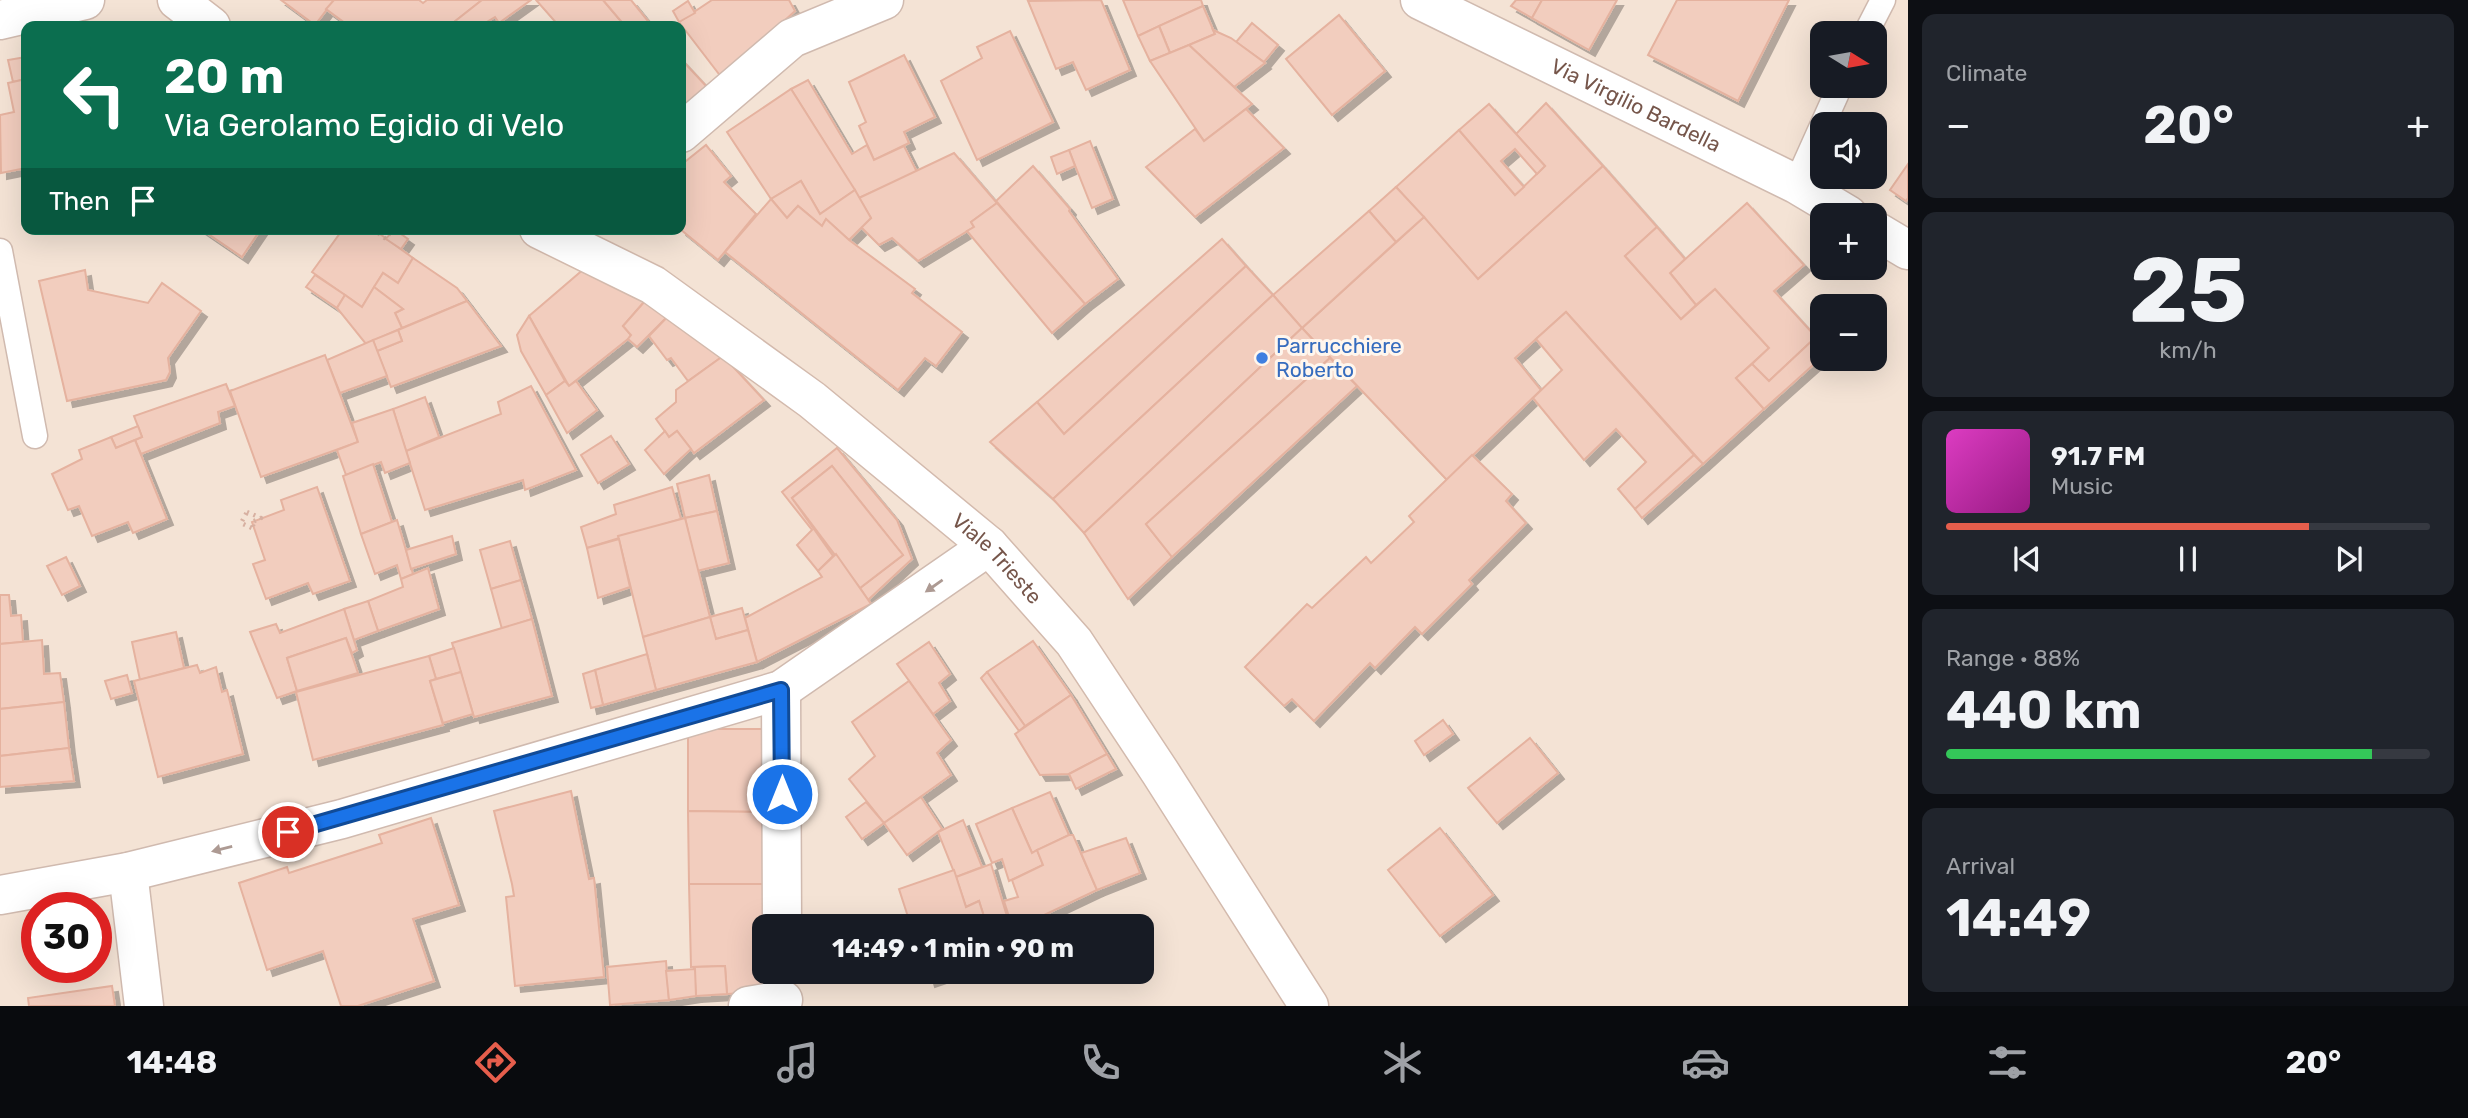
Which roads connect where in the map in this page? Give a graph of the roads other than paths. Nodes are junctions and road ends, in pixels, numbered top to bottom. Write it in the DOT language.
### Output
graph roads {
  1 [pos="85,0"];
  2 [pos="177,0"];
  3 [pos="884,0"];
  4 [pos="1420,0"];
  5 [pos="1883,0"];
  6 [pos="0,20"];
  7 [pos="204,21"];
  8 [pos="1872,21"];
  9 [pos="1835,98"];
  10 [pos="686,129"];
  11 [pos="1796,184"];
  12 [pos="1828,203"];
  13 [pos="561,235"];
  14 [pos="1887,238"];
  15 [pos="1908,250"];
  16 [pos="0,251"];
  17 [pos="35,436"];
  18 [pos="989,546"];
  19 [pos="781,690"];
  20 [pos="128,872"];
  21 [pos="0,895"];
  22 [pos="782,914"];
  23 [pos="144,1006"];
  24 [pos="1309,1006"];
  1 -- 6 [label="street"];
  2 -- 7 [label="street"];
  3 -- 10 [label="street"];
  4 -- 11 [label="street, Via Virgilio Bardella"];
  5 -- 8 [label="lane"];
  9 -- 11 [label="lane"];
  11 -- 12 [label="street, Via Virgilio Bardella"];
  13 -- 18 [label="street, Viale Trieste"];
  14 -- 15 [label="street"];
  16 -- 17 [label="lane"];
  18 -- 19 [label="street, one-way"];
  18 -- 24 [label="street, Viale Trieste"];
  19 -- 20 [label="street, one-way"];
  19 -- 22 [label="street"];
  20 -- 21 [label="street"];
  20 -- 23 [label="street"];
}
